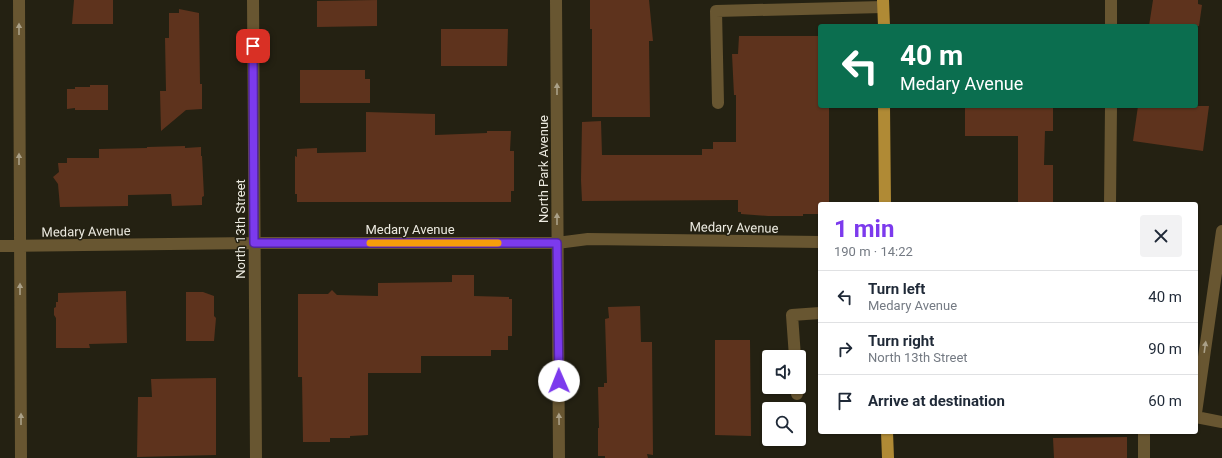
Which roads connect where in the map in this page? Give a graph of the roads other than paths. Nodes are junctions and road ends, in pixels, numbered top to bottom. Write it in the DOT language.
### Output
graph roads {
  1 [pos="19,0"];
  2 [pos="252,0"];
  3 [pos="556,0"];
  4 [pos="1111,0"];
  5 [pos="883,3"];
  6 [pos="884,24"];
  7 [pos="1111,24"];
  8 [pos="718,103"];
  9 [pos="884,108"];
  10 [pos="1111,108"];
  11 [pos="885,202"];
  12 [pos="1110,202"];
  13 [pos="1222,231"];
  14 [pos="818,242"];
  15 [pos="254,243"];
  16 [pos="557,243"];
  17 [pos="0,246"];
  18 [pos="20,246"];
  19 [pos="818,312"];
  20 [pos="795,350"];
  21 [pos="1198,399"];
  22 [pos="1198,417"];
  23 [pos="1222,422"];
  24 [pos="887,434"];
  25 [pos="1144,434"];
  26 [pos="21,458"];
  27 [pos="256,458"];
  28 [pos="560,458"];
  29 [pos="888,458"];
  30 [pos="1144,458"];
  18 -- 1 [label="street, one-way"];
  2 -- 15 [label="street, North 13th Street"];
  16 -- 3 [label="street, North Park Avenue, one-way"];
  4 -- 7 [label="street"];
  5 -- 6 [label="main road"];
  5 -- 8 [label="street"];
  9 -- 11 [label="main road"];
  10 -- 12 [label="street"];
  21 -- 13 [label="street, one-way"];
  14 -- 16 [label="street, Medary Avenue"];
  15 -- 16 [label="street, Medary Avenue"];
  15 -- 18 [label="street, Medary Avenue"];
  15 -- 27 [label="street, North 13th Street"];
  28 -- 16 [label="street, North Park Avenue, one-way"];
  17 -- 18 [label="street, Medary Avenue"];
  26 -- 18 [label="street, one-way"];
  19 -- 20 [label="street"];
  22 -- 23 [label="street"];
  24 -- 29 [label="main road"];
  25 -- 30 [label="street"];
}
